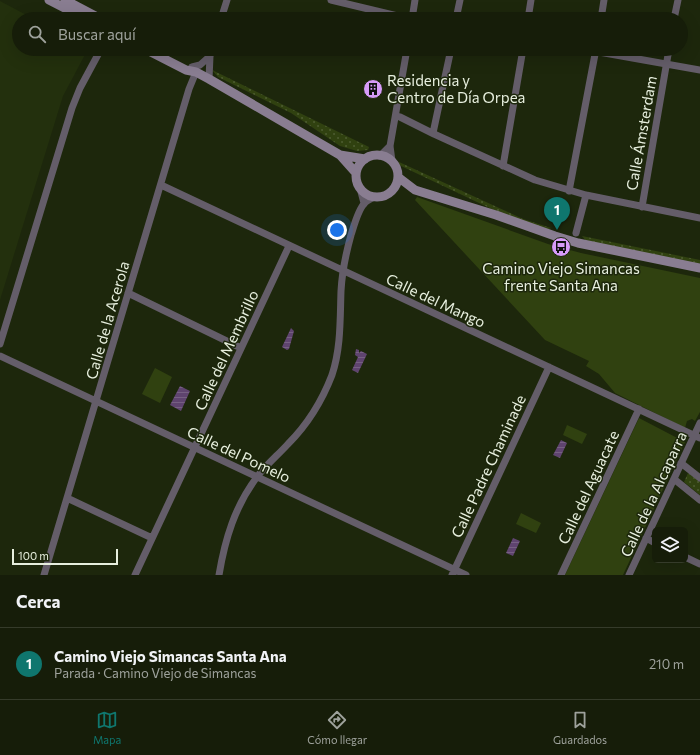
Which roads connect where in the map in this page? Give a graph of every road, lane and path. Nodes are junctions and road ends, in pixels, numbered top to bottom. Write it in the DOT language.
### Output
graph roads {
  1 [pos="49,0"];
  2 [pos="226,0"];
  3 [pos="331,0"];
  4 [pos="415,0"];
  5 [pos="460,0"];
  6 [pos="531,0"];
  7 [pos="604,0"];
  8 [pos="678,0"];
  9 [pos="69,2"];
  10 [pos="72,12"];
  11 [pos="81,12"];
  12 [pos="88,12"];
  13 [pos="223,12"];
  14 [pos="382,12"];
  15 [pos="412,12"];
  16 [pos="457,12"];
  17 [pos="529,12"];
  18 [pos="602,12"];
  19 [pos="675,12"];
  20 [pos="97,56"];
  21 [pos="159,56"];
  22 [pos="169,56"];
  23 [pos="208,56"];
  24 [pos="211,56"];
  25 [pos="406,56"];
  26 [pos="450,56"];
  27 [pos="522,56"];
  28 [pos="595,56"];
  29 [pos="626,56"];
  30 [pos="668,56"];
  31 [pos="666,64"];
  32 [pos="194,70"];
  33 [pos="700,70"];
  34 [pos="209,79"];
  35 [pos="400,117"];
  36 [pos="433,133"];
  37 [pos="390,146"];
  38 [pos="340,155"];
  39 [pos="380,156"];
  40 [pos="365,159"];
  41 [pos="392,161"];
  42 [pos="503,166"];
  43 [pos="356,173"];
  44 [pos="398,177"];
  45 [pos="161,185"];
  46 [pos="360,188"];
  47 [pos="392,190"];
  48 [pos="415,190"];
  49 [pos="569,191"];
  50 [pos="586,195"];
  51 [pos="374,197"];
  52 [pos="364,203"];
  53 [pos="642,207"];
  54 [pos="700,218"];
  55 [pos="576,233"];
  56 [pos="290,246"];
  57 [pos="700,268"];
  58 [pos="343,270"];
  59 [pos="128,293"];
  60 [pos="0,342"];
  61 [pos="241,348"];
  62 [pos="0,356"];
  63 [pos="549,367"];
  64 [pos="96,401"];
  65 [pos="639,409"];
  66 [pos="700,423"];
  67 [pos="697,437"];
  68 [pos="195,448"];
  69 [pos="681,463"];
  70 [pos="257,476"];
  71 [pos="700,478"];
  72 [pos="674,479"];
  73 [pos="67,498"];
  74 [pos="700,500"];
  75 [pos="152,538"];
  76 [pos="646,538"];
  77 [pos="652,541"];
  78 [pos="688,558"];
  79 [pos="700,564"];
  80 [pos="453,572"];
  81 [pos="44,575"];
  82 [pos="135,575"];
  83 [pos="219,575"];
  84 [pos="466,575"];
  85 [pos="560,575"];
  86 [pos="629,575"];
  1 -- 10 [label="main road"];
  2 -- 13 [label="street"];
  3 -- 14 [label="street"];
  4 -- 15 [label="street"];
  5 -- 16 [label="street"];
  6 -- 17 [label="street"];
  7 -- 18 [label="street"];
  8 -- 19 [label="street"];
  9 -- 11 [label="main road"];
  9 -- 12 [label="main road"];
  20 -- 60 [label="street"];
  21 -- 32 [label="main road"];
  22 -- 32 [label="main road"];
  23 -- 32 [label="street"];
  24 -- 34 [label="street"];
  25 -- 37 [label="street"];
  26 -- 36 [label="street"];
  27 -- 42 [label="street"];
  28 -- 49 [label="street"];
  29 -- 31 [label="street"];
  30 -- 31 [label="street, Calle Ámsterdam"];
  31 -- 33 [label="street"];
  31 -- 53 [label="street, Calle Ámsterdam"];
  32 -- 34 [label="main road"];
  32 -- 45 [label="street, Calle de la Acerola"];
  34 -- 38 [label="main road"];
  35 -- 36 [label="street, Calle Ámsterdam"];
  36 -- 42 [label="street, Calle Ámsterdam"];
  37 -- 39 [label="street"];
  37 -- 41 [label="street"];
  38 -- 40 [label="main road"];
  38 -- 43 [label="main road"];
  39 -- 40 [label="main road"];
  39 -- 41 [label="main road"];
  40 -- 43 [label="main road"];
  41 -- 44 [label="main road"];
  42 -- 49 [label="street, Calle Ámsterdam"];
  43 -- 46 [label="main road"];
  44 -- 47 [label="main road"];
  44 -- 48 [label="main road"];
  45 -- 56 [label="street, Calle del Mango"];
  45 -- 59 [label="street, Calle de la Acerola"];
  46 -- 51 [label="main road"];
  46 -- 52 [label="street"];
  47 -- 48 [label="main road"];
  47 -- 51 [label="main road"];
  48 -- 57 [label="main road"];
  49 -- 50 [label="street, Calle Ámsterdam"];
  50 -- 53 [label="street, Calle Ámsterdam"];
  50 -- 55 [label="street"];
  51 -- 52 [label="street"];
  52 -- 58 [label="street"];
  53 -- 54 [label="street, Calle Ámsterdam"];
  56 -- 58 [label="street, Calle del Mango"];
  56 -- 61 [label="street, Calle del Membrillo"];
  58 -- 63 [label="street, Calle del Mango"];
  58 -- 70 [label="street"];
  59 -- 61 [label="street"];
  59 -- 64 [label="street, Calle de la Acerola"];
  61 -- 68 [label="street, Calle del Membrillo"];
  62 -- 64 [label="street, Calle del Pomelo"];
  63 -- 65 [label="street, Calle del Mango"];
  63 -- 80 [label="street, Calle Padre Chaminade"];
  64 -- 68 [label="street, Calle del Pomelo"];
  64 -- 73 [label="street, Calle de la Acerola"];
  65 -- 67 [label="street, Calle del Mango"];
  65 -- 85 [label="street, Calle del Aguacate"];
  66 -- 67 [label="street, Calle de la Alcaparra"];
  67 -- 69 [label="street, Calle de la Alcaparra"];
  68 -- 70 [label="street, Calle del Pomelo"];
  68 -- 75 [label="street, Calle del Membrillo"];
  69 -- 71 [label="street"];
  69 -- 72 [label="street, Calle de la Alcaparra"];
  70 -- 80 [label="street, Calle del Pomelo"];
  70 -- 83 [label="street"];
  72 -- 74 [label="street"];
  72 -- 76 [label="street, Calle de la Alcaparra"];
  73 -- 75 [label="street"];
  73 -- 81 [label="street, Calle de la Acerola"];
  75 -- 82 [label="street, Calle del Membrillo"];
  76 -- 77 [label="street"];
  76 -- 86 [label="street, Calle de la Alcaparra"];
  78 -- 79 [label="street"];
  80 -- 84 [label="street, Calle del Pomelo"];
}
